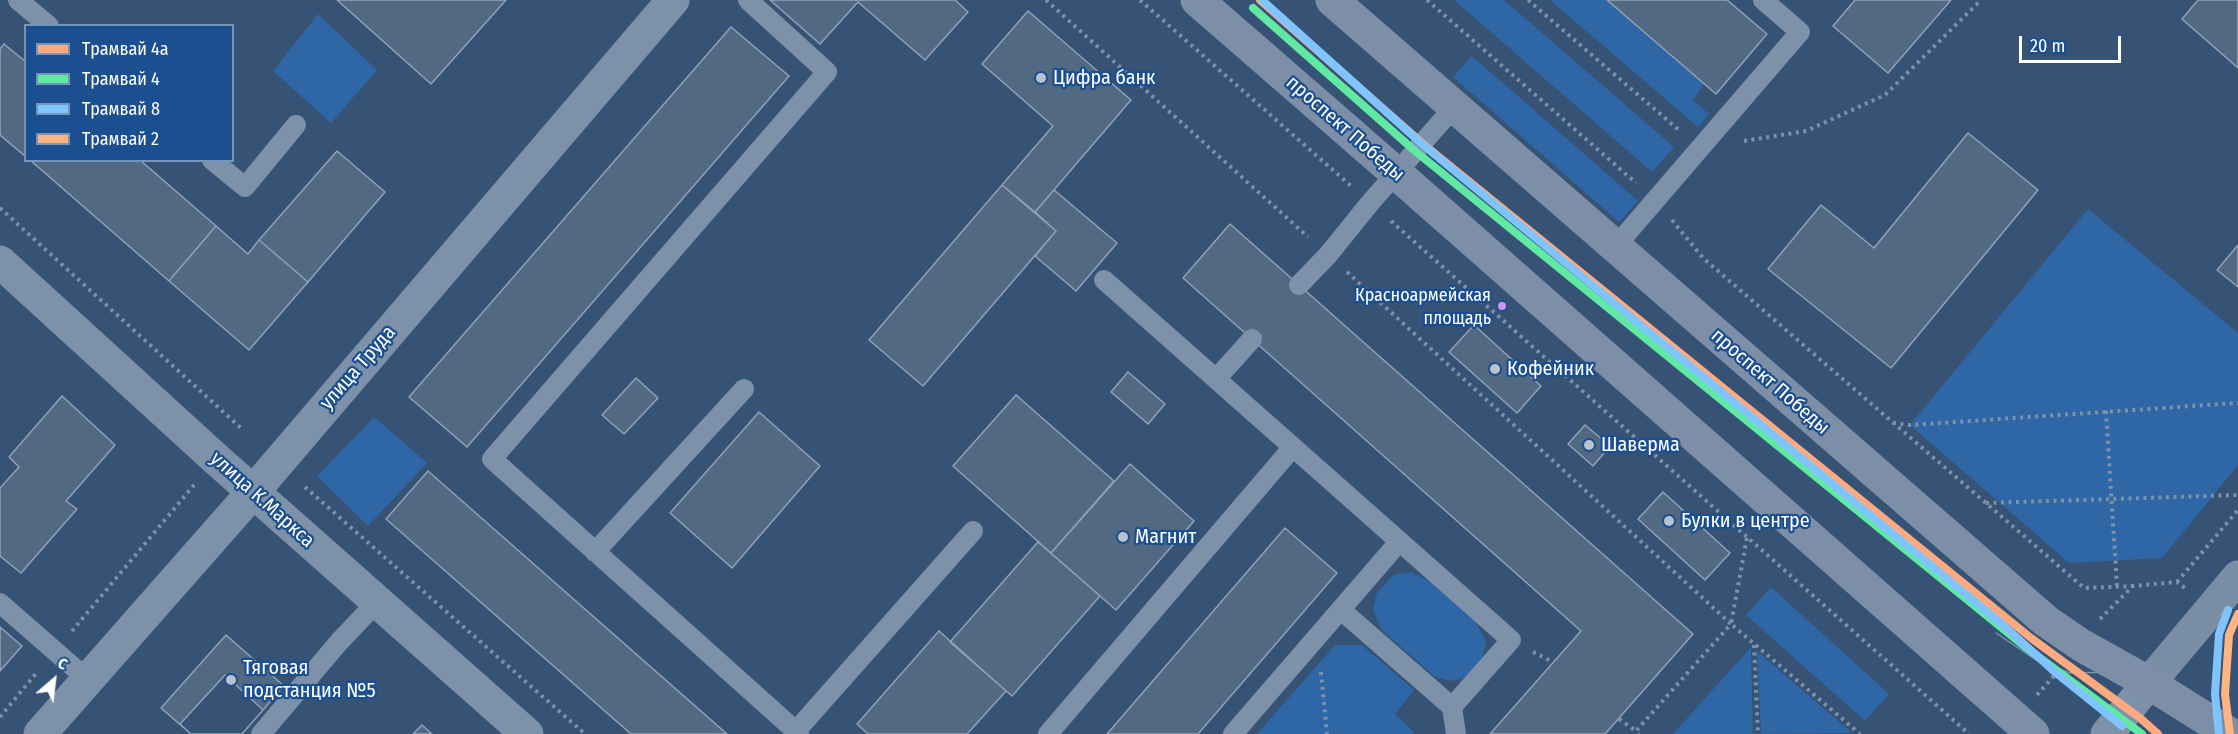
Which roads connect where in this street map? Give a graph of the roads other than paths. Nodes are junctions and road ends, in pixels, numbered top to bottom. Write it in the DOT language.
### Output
graph roads {
  1 [pos="18,0"];
  2 [pos="674,0"];
  3 [pos="748,0"];
  4 [pos="1197,0"];
  5 [pos="1332,0"];
  6 [pos="1774,3"];
  7 [pos="47,24"];
  8 [pos="1454,107"];
  9 [pos="296,125"];
  10 [pos="214,162"];
  11 [pos="1396,173"];
  12 [pos="1615,247"];
  13 [pos="0,262"];
  14 [pos="1104,280"];
  15 [pos="1299,285"];
  16 [pos="1252,339"];
  17 [pos="1216,379"];
  18 [pos="744,388"];
  19 [pos="1293,447"];
  20 [pos="253,492"];
  21 [pos="973,531"];
  22 [pos="1399,542"];
  23 [pos="595,552"];
  24 [pos="2238,577"];
  25 [pos="377,602"];
  26 [pos="0,603"];
  27 [pos="1341,610"];
  28 [pos="87,679"];
  29 [pos="2149,683"];
  30 [pos="1452,707"];
  31 [pos="797,733"];
  32 [pos="40,734"];
  33 [pos="261,734"];
  34 [pos="527,734"];
  35 [pos="1048,734"];
  36 [pos="1233,734"];
  37 [pos="1456,734"];
  38 [pos="2033,734"];
  39 [pos="2107,734"];
  40 [pos="2230,734"];
  1 -- 7 [label="lane"];
  2 -- 20 [label="street, улица Труда"];
  3 -- 23 [label="lane"];
  4 -- 11 [label="main road, проспект Победы"];
  5 -- 8 [label="main road, проспект Победы"];
  6 -- 12 [label="lane"];
  8 -- 11 [label="lane"];
  8 -- 12 [label="main road, проспект Победы"];
  9 -- 10 [label="lane"];
  11 -- 15 [label="lane"];
  11 -- 38 [label="main road, проспект Победы"];
  12 -- 29 [label="main road, проспект Победы"];
  13 -- 20 [label="street, улица К.Маркса"];
  14 -- 17 [label="lane"];
  16 -- 17 [label="lane"];
  17 -- 19 [label="lane"];
  18 -- 23 [label="lane"];
  19 -- 22 [label="lane"];
  19 -- 35 [label="lane"];
  20 -- 25 [label="street, улица К.Маркса"];
  20 -- 28 [label="street, улица Труда"];
  21 -- 31 [label="lane"];
  22 -- 27 [label="lane"];
  22 -- 30 [label="lane"];
  23 -- 31 [label="lane"];
  24 -- 29 [label="main road"];
  25 -- 33 [label="lane"];
  25 -- 34 [label="street, улица К.Маркса"];
  26 -- 28 [label="lane"];
  27 -- 30 [label="lane"];
  27 -- 36 [label="lane"];
  28 -- 32 [label="street, улица Труда"];
  29 -- 39 [label="street"];
  29 -- 40 [label="main road, проспект Победы"];
  30 -- 37 [label="lane"];
}
